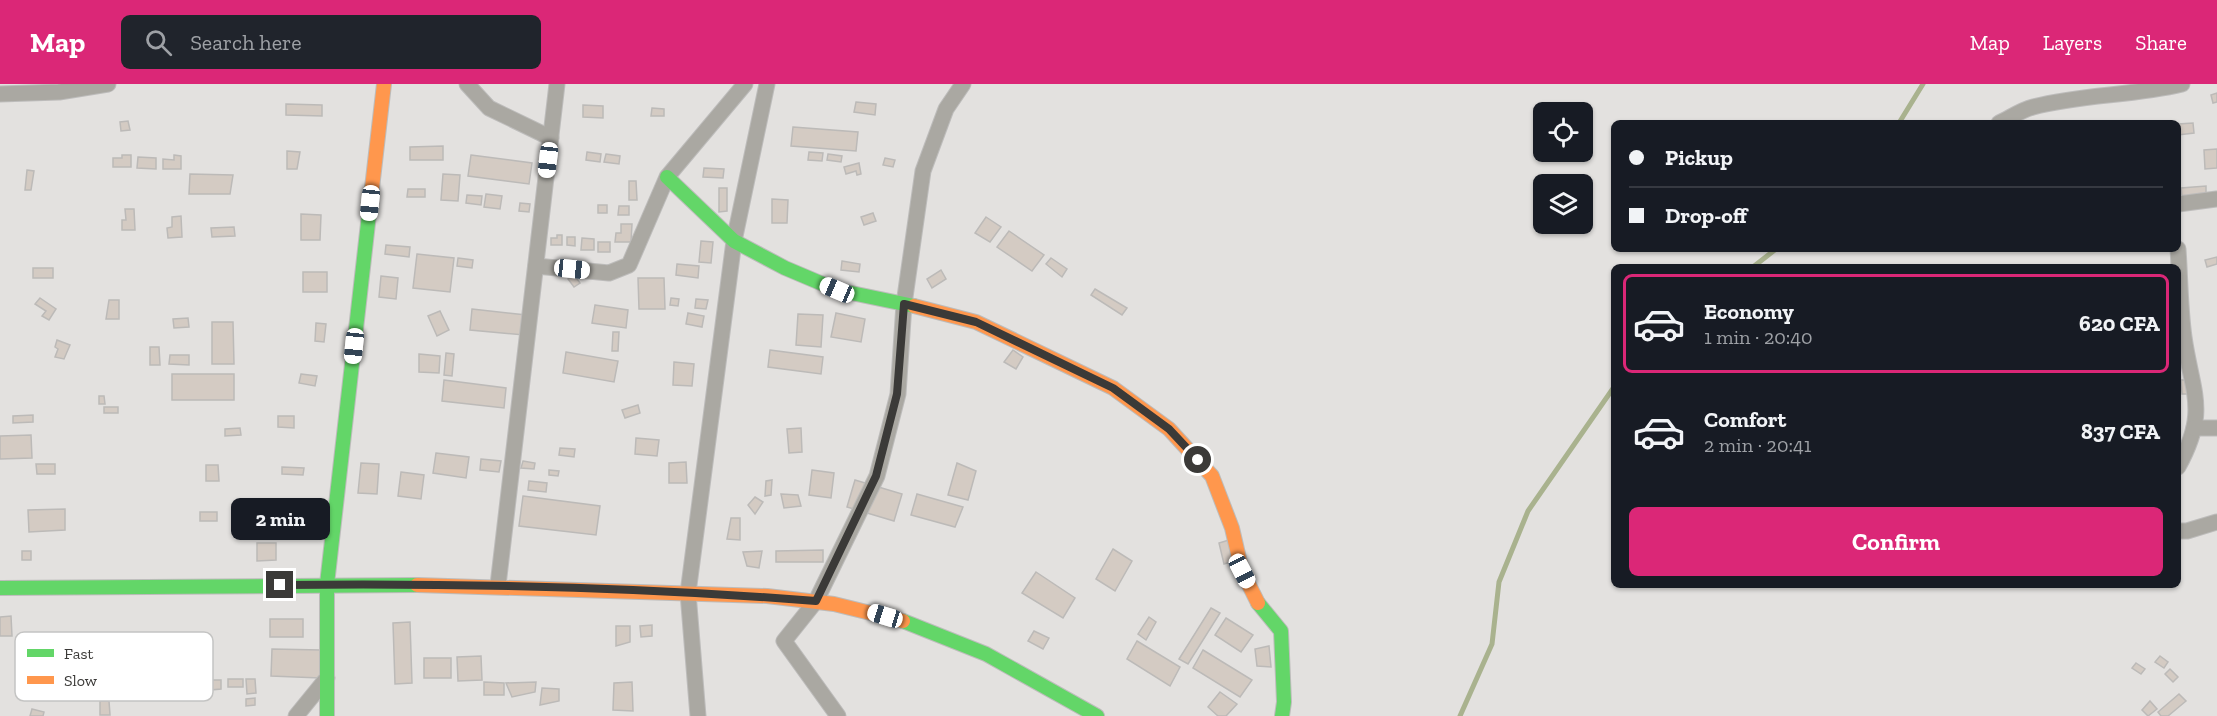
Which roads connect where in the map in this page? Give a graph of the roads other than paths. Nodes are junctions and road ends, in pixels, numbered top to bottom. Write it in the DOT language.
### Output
graph roads {
  1 [pos="108,84"];
  2 [pos="384,84"];
  3 [pos="468,84"];
  4 [pos="557,84"];
  5 [pos="745,84"];
  6 [pos="767,84"];
  7 [pos="963,84"];
  8 [pos="2182,84"];
  9 [pos="0,94"];
  10 [pos="2005,120"];
  11 [pos="551,138"];
  12 [pos="667,177"];
  13 [pos="2217,199"];
  14 [pos="2181,204"];
  15 [pos="734,241"];
  16 [pos="536,266"];
  17 [pos="2181,294"];
  18 [pos="904,304"];
  19 [pos="2194,428"];
  20 [pos="2217,428"];
  21 [pos="2181,460"];
  22 [pos="2217,522"];
  23 [pos="2181,531"];
  24 [pos="327,584"];
  25 [pos="498,585"];
  26 [pos="0,588"];
  27 [pos="688,592"];
  28 [pos="816,601"];
  29 [pos="327,678"];
  30 [pos="296,716"];
  31 [pos="327,716"];
  32 [pos="698,716"];
  33 [pos="838,716"];
  34 [pos="1097,716"];
  35 [pos="1282,716"];
  1 -- 9 [label="street"];
  2 -- 24 [label="street"];
  3 -- 11 [label="street"];
  4 -- 11 [label="street"];
  5 -- 12 [label="street"];
  6 -- 15 [label="street"];
  7 -- 18 [label="street"];
  8 -- 10 [label="street"];
  11 -- 16 [label="street"];
  12 -- 15 [label="street"];
  12 -- 16 [label="street"];
  13 -- 14 [label="street"];
  15 -- 18 [label="street"];
  15 -- 27 [label="street"];
  16 -- 25 [label="street"];
  17 -- 19 [label="street"];
  18 -- 28 [label="street"];
  18 -- 35 [label="street"];
  19 -- 20 [label="street"];
  19 -- 21 [label="street"];
  22 -- 23 [label="street"];
  24 -- 25 [label="street"];
  24 -- 26 [label="street"];
  24 -- 29 [label="street"];
  25 -- 27 [label="street"];
  27 -- 28 [label="street"];
  27 -- 32 [label="street"];
  28 -- 33 [label="street"];
  28 -- 34 [label="street"];
  29 -- 30 [label="street"];
  29 -- 31 [label="street"];
}
